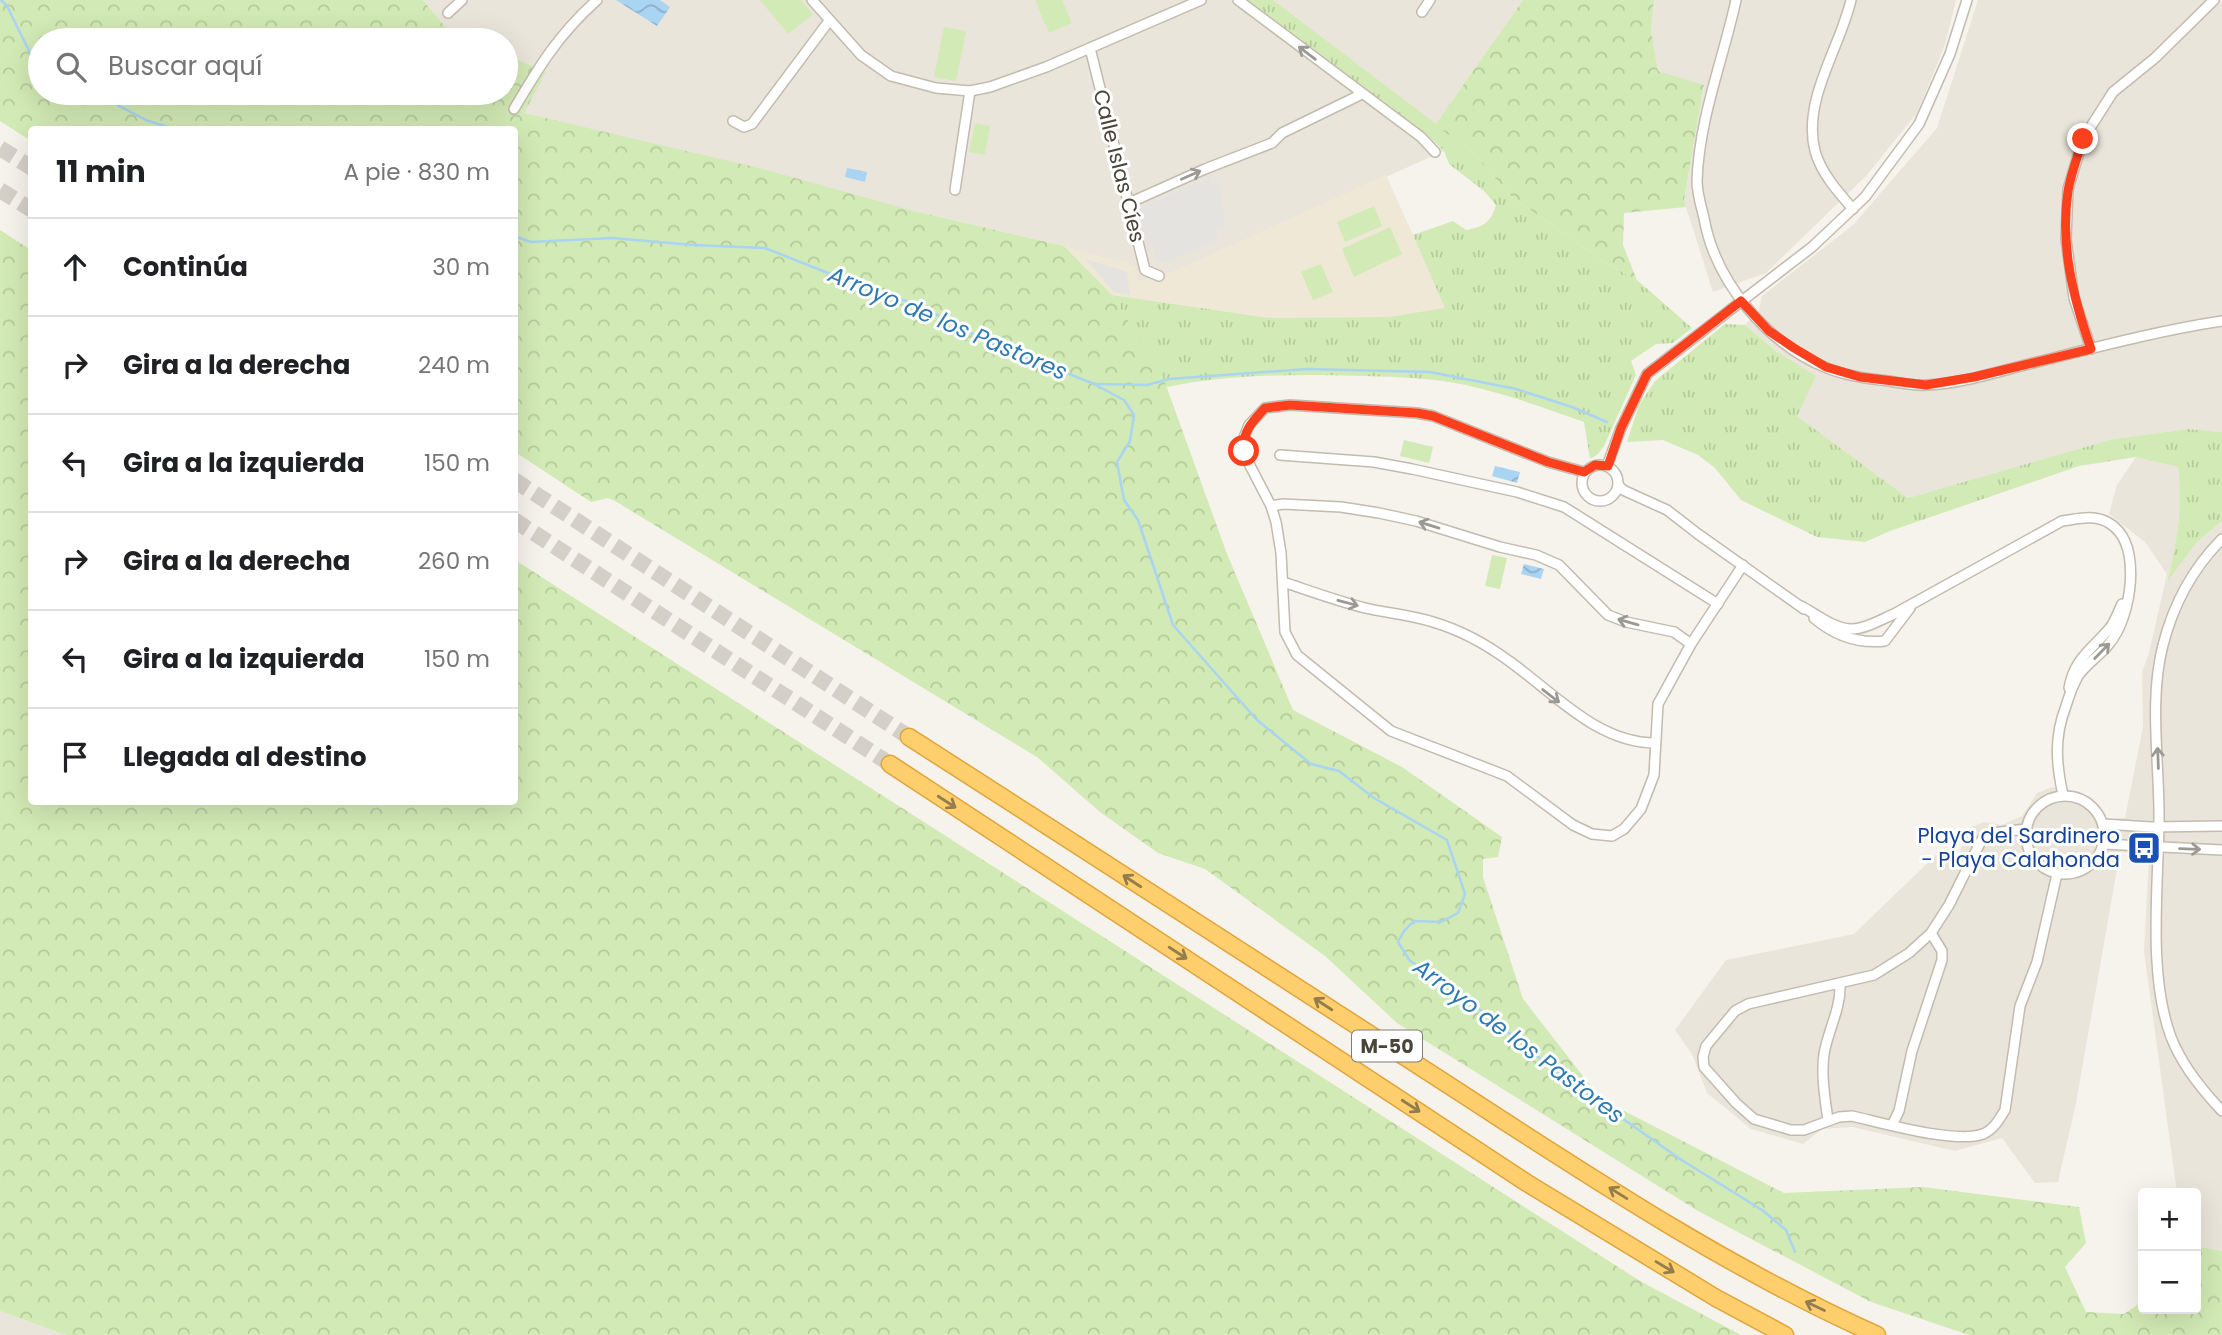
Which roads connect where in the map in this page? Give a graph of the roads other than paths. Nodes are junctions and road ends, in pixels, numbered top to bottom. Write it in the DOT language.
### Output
graph roads {
  1 [pos="463,0"];
  2 [pos="597,0"];
  3 [pos="812,0"];
  4 [pos="1201,0"];
  5 [pos="1238,0"];
  6 [pos="1430,0"];
  7 [pos="1736,0"];
  8 [pos="1851,0"];
  9 [pos="1967,0"];
  10 [pos="2214,0"];
  11 [pos="1422,12"];
  12 [pos="448,13"];
  13 [pos="829,21"];
  14 [pos="1090,48"];
  15 [pos="970,91"];
  16 [pos="1362,94"];
  17 [pos="518,101"];
  18 [pos="516,105"];
  19 [pos="514,108"];
  20 [pos="733,121"];
  21 [pos="1435,152"];
  22 [pos="955,190"];
  23 [pos="1129,203"];
  24 [pos="1853,209"];
  25 [pos="1158,276"];
  26 [pos="1741,301"];
  27 [pos="2222,321"];
  28 [pos="2091,349"];
  29 [pos="1280,455"];
  30 [pos="1608,466"];
  31 [pos="1584,472"];
  32 [pos="1618,485"];
  33 [pos="1271,506"];
  34 [pos="2222,539"];
  35 [pos="1743,565"];
  36 [pos="1283,582"];
  37 [pos="1916,602"];
  38 [pos="1718,604"];
  39 [pos="1801,606"];
  40 [pos="1691,644"];
  41 [pos="909,737"];
  42 [pos="1656,743"];
  43 [pos="890,764"];
  44 [pos="2063,795"];
  45 [pos="2103,824"];
  46 [pos="2222,826"];
  47 [pos="2159,827"];
  48 [pos="2025,829"];
  49 [pos="2104,844"];
  50 [pos="2158,848"];
  51 [pos="2222,850"];
  52 [pos="2057,874"];
  53 [pos="1931,933"];
  54 [pos="1840,984"];
  55 [pos="2222,1111"];
  56 [pos="1828,1120"];
  57 [pos="1892,1125"];
  58 [pos="1785,1335"];
  59 [pos="1877,1335"];
  1 -- 12 [label="street"];
  2 -- 17 [label="street"];
  3 -- 13 [label="street"];
  4 -- 14 [label="street"];
  16 -- 5 [label="street, one-way"];
  6 -- 11 [label="street"];
  7 -- 26 [label="street"];
  8 -- 24 [label="street"];
  9 -- 24 [label="street"];
  10 -- 28 [label="street"];
  13 -- 15 [label="street"];
  13 -- 20 [label="street"];
  14 -- 15 [label="street"];
  14 -- 23 [label="street, Calle Islas Cíes"];
  15 -- 22 [label="street"];
  16 -- 21 [label="street"];
  23 -- 16 [label="street, one-way"];
  18 -- 19 [label="street"];
  23 -- 25 [label="street, Calle Islas Cíes"];
  24 -- 26 [label="street"];
  26 -- 28 [label="street"];
  26 -- 30 [label="street"];
  27 -- 28 [label="street"];
  29 -- 38 [label="street"];
  30 -- 31 [label="street"];
  30 -- 32 [label="street"];
  31 -- 32 [label="street"];
  31 -- 33 [label="street"];
  32 -- 35 [label="street"];
  33 -- 36 [label="street"];
  40 -- 33 [label="street, one-way"];
  47 -- 34 [label="street, one-way"];
  35 -- 38 [label="street"];
  35 -- 39 [label="street"];
  36 -- 42 [label="street, one-way"];
  36 -- 42 [label="street"];
  37 -- 39 [label="street"];
  37 -- 39 [label="street"];
  37 -- 44 [label="street"];
  38 -- 40 [label="street"];
  40 -- 42 [label="street"];
  59 -- 41 [label="highway, M-50, one-way"];
  43 -- 58 [label="highway, M-50, one-way"];
  44 -- 45 [label="street"];
  44 -- 48 [label="street"];
  45 -- 47 [label="street"];
  45 -- 49 [label="street"];
  46 -- 47 [label="street"];
  47 -- 50 [label="street"];
  48 -- 52 [label="street"];
  48 -- 53 [label="street"];
  49 -- 50 [label="street"];
  49 -- 52 [label="street"];
  50 -- 51 [label="street, one-way"];
  50 -- 55 [label="street"];
  52 -- 57 [label="street"];
  53 -- 54 [label="street"];
  53 -- 57 [label="street"];
  54 -- 56 [label="street"];
  54 -- 56 [label="street"];
  56 -- 57 [label="street"];
}
